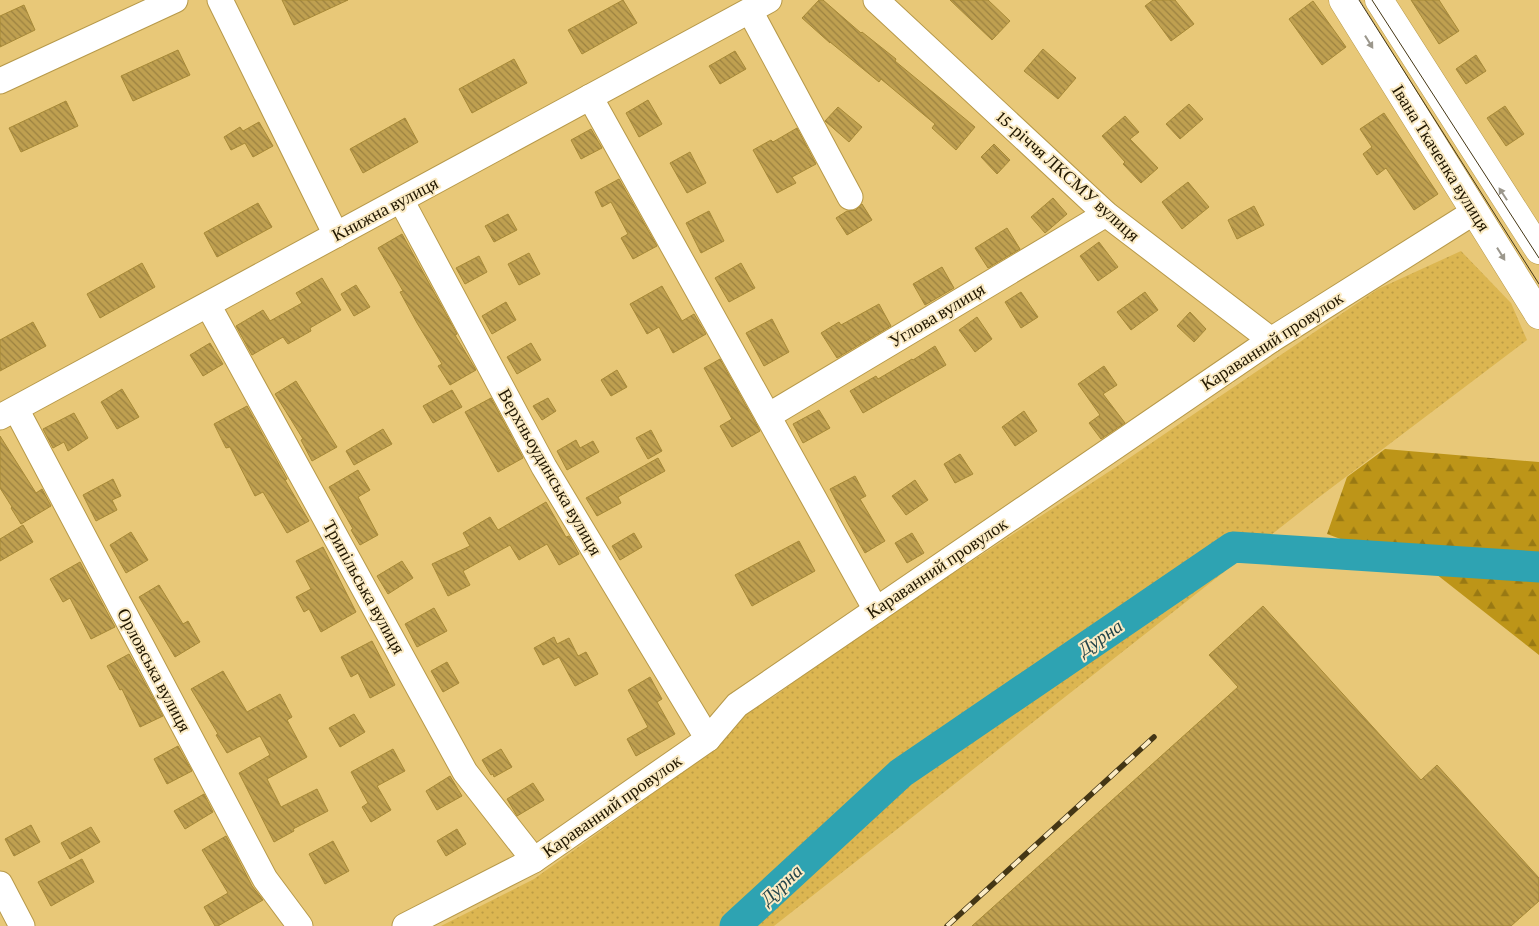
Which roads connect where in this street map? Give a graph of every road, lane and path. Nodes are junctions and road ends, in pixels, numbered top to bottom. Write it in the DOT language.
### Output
graph roads {
  1 [pos="175,0"];
  2 [pos="220,0"];
  3 [pos="876,0"];
  4 [pos="1344,0"];
  5 [pos="1379,0"];
  6 [pos="760,5"];
  7 [pos="0,81"];
  8 [pos="590,97"];
  9 [pos="850,196"];
  10 [pos="401,200"];
  11 [pos="1474,212"];
  12 [pos="1106,214"];
  13 [pos="336,235"];
  14 [pos="1539,250"];
  15 [pos="208,304"];
  16 [pos="1539,315"];
  17 [pos="1271,340"];
  18 [pos="8,413"];
  19 [pos="768,416"];
  20 [pos="876,610"];
  21 [pos="708,739"];
  22 [pos="534,860"];
  23 [pos="0,884"];
  24 [pos="22,926"];
  25 [pos="300,926"];
  26 [pos="405,926"];
  1 -- 7 [label="street"];
  2 -- 13 [label="street"];
  3 -- 12 [label="street, 15-річчя ЛКСМУ вулиця"];
  4 -- 11 [label="main road, Івана Ткаченка вулиця, one-way"];
  14 -- 5 [label="main road, Івана Ткаченка вулиця, one-way"];
  6 -- 8 [label="street, Книжна вулиця"];
  6 -- 9 [label="street"];
  8 -- 10 [label="street, Книжна вулиця"];
  8 -- 19 [label="street"];
  10 -- 13 [label="street, Книжна вулиця"];
  10 -- 21 [label="street, Верхньоудинська вулиця"];
  11 -- 16 [label="main road, Івана Ткаченка вулиця, one-way"];
  11 -- 17 [label="street, Караванний провулок"];
  12 -- 17 [label="street, 15-річчя ЛКСМУ вулиця"];
  12 -- 19 [label="street, Углова вулиця"];
  13 -- 15 [label="street, Книжна вулиця"];
  15 -- 18 [label="street, Книжна вулиця"];
  15 -- 22 [label="street, Трипільська вулиця"];
  17 -- 20 [label="street, Караванний провулок"];
  18 -- 25 [label="street, Орловська вулиця"];
  19 -- 20 [label="street"];
  20 -- 21 [label="street, Караванний провулок"];
  21 -- 22 [label="street, Караванний провулок"];
  22 -- 26 [label="street, Караванний провулок"];
  23 -- 24 [label="street"];
}
